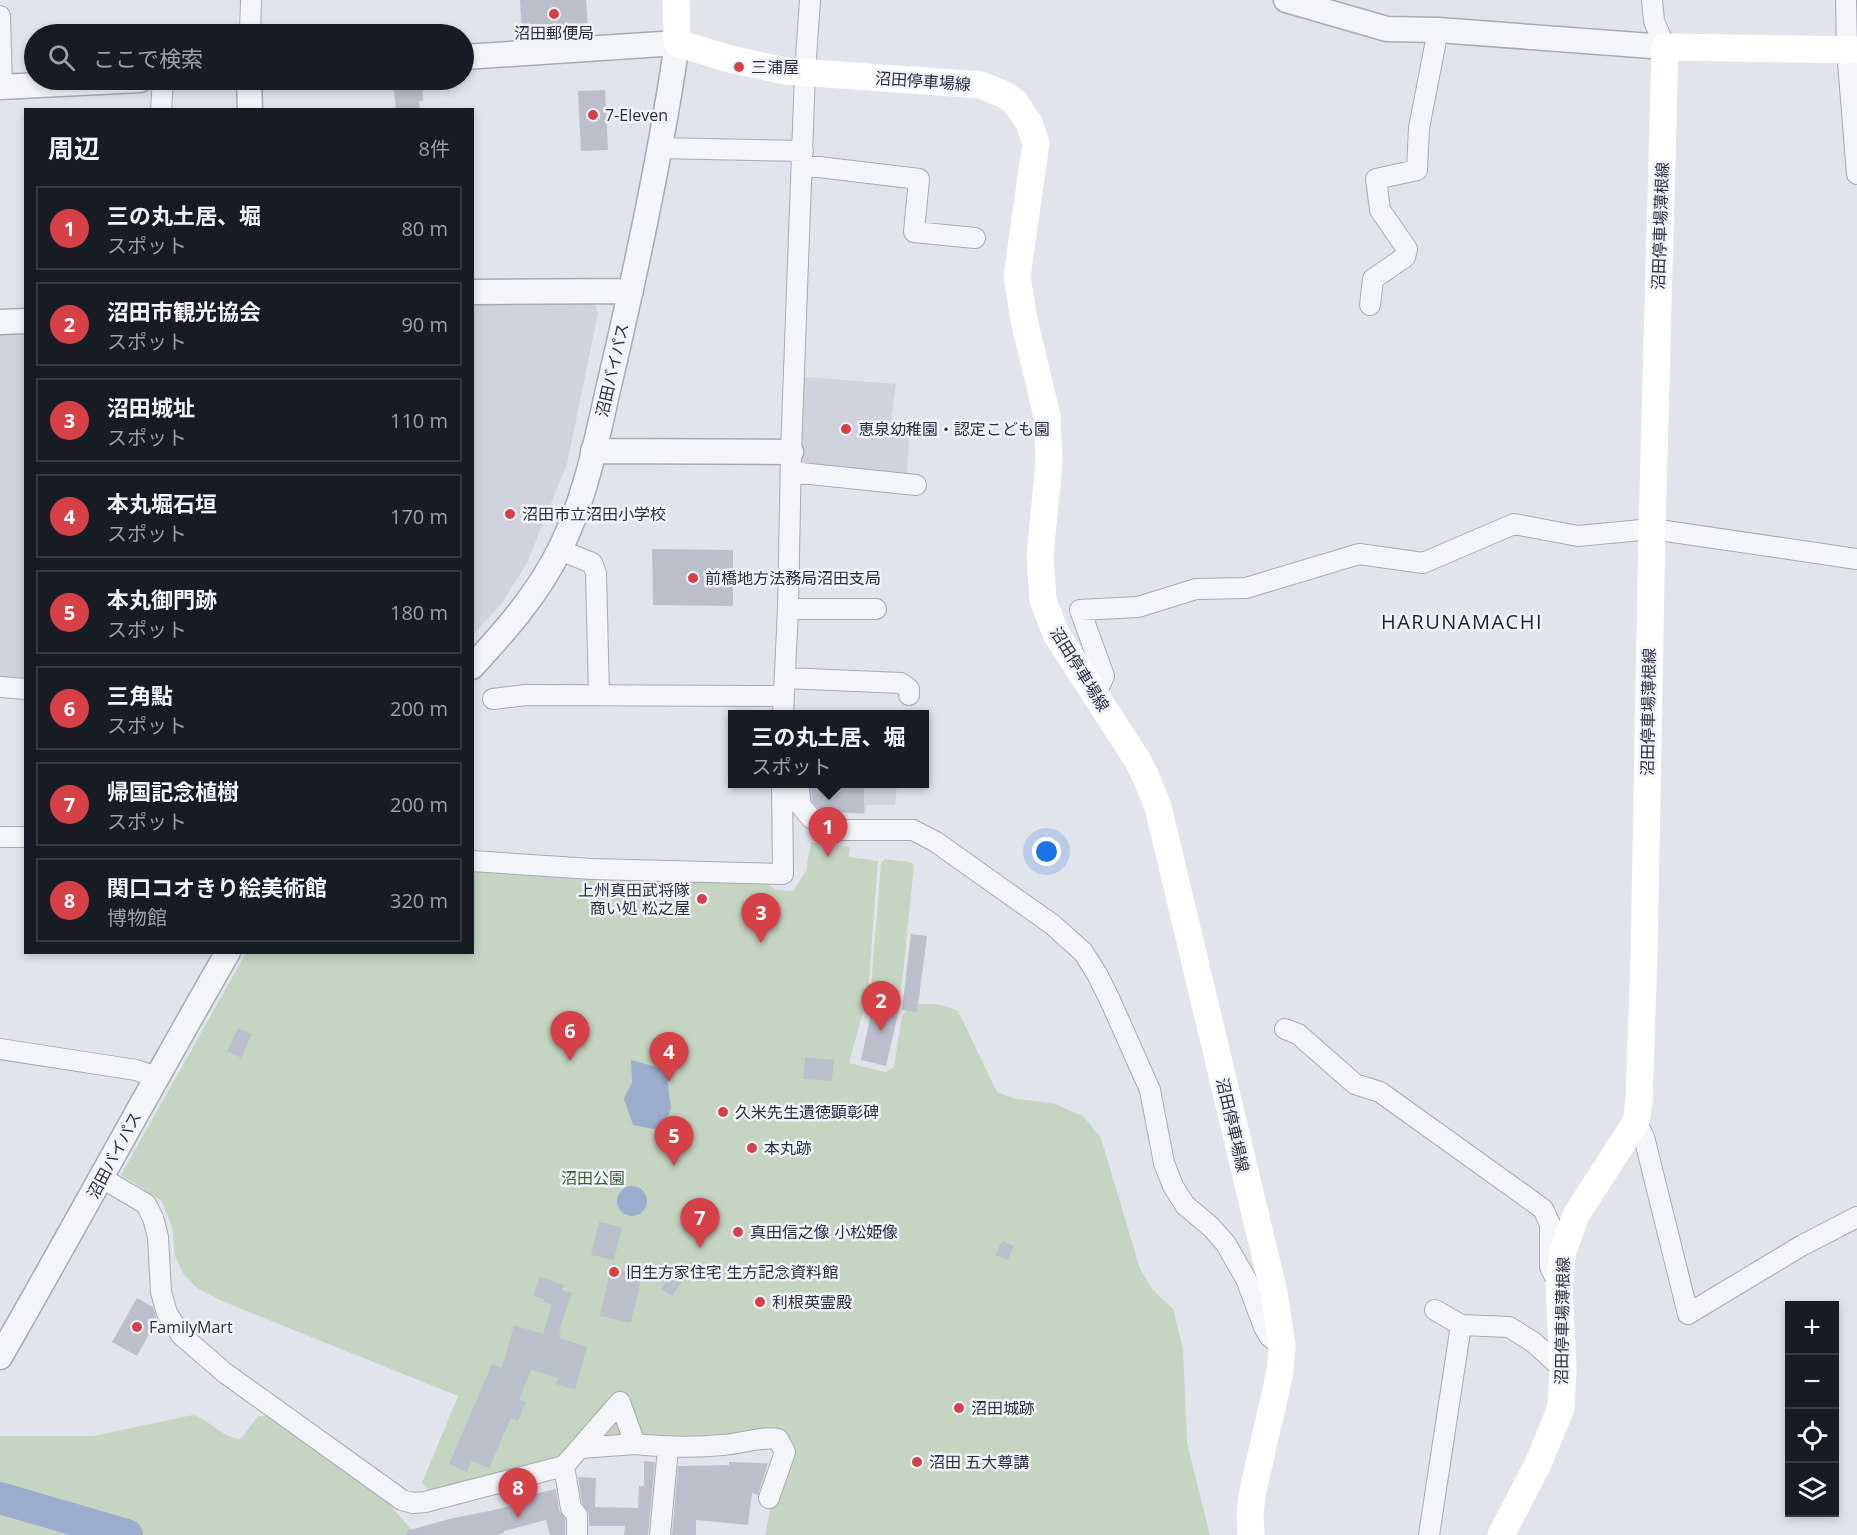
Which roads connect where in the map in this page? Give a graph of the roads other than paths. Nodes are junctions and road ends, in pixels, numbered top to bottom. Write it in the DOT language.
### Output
graph roads {
  1 [pos="251,0"];
  2 [pos="676,0"];
  3 [pos="810,0"];
  4 [pos="1286,0"];
  5 [pos="1652,0"];
  6 [pos="1846,0"];
  7 [pos="0,16"];
  8 [pos="250,24"];
  9 [pos="1438,30"];
  10 [pos="677,43"];
  11 [pos="1665,47"];
  12 [pos="1852,50"];
  13 [pos="474,56"];
  14 [pos="805,73"];
  15 [pos="24,86"];
  16 [pos="1,87"];
  17 [pos="162,90"];
  18 [pos="249,90"];
  19 [pos="161,108"];
  20 [pos="250,108"];
  21 [pos="659,148"];
  22 [pos="802,158"];
  23 [pos="1857,174"];
  24 [pos="975,238"];
  25 [pos="631,291"];
  26 [pos="474,292"];
  27 [pos="1370,304"];
  28 [pos="24,321"];
  29 [pos="0,322"];
  30 [pos="593,451"];
  31 [pos="791,462"];
  32 [pos="916,485"];
  33 [pos="1652,529"];
  34 [pos="560,550"];
  35 [pos="1857,559"];
  36 [pos="788,609"];
  37 [pos="876,609"];
  38 [pos="474,664"];
  39 [pos="0,687"];
  40 [pos="24,689"];
  41 [pos="1096,694"];
  42 [pos="599,695"];
  43 [pos="909,695"];
  44 [pos="784,696"];
  45 [pos="493,699"];
  46 [pos="782,788"];
  47 [pos="799,788"];
  48 [pos="0,837"];
  49 [pos="24,837"];
  50 [pos="474,861"];
  51 [pos="227,954"];
  52 [pos="1285,1029"];
  53 [pos="0,1049"];
  54 [pos="156,1077"];
  55 [pos="1636,1122"];
  56 [pos="102,1178"];
  57 [pos="1857,1217"];
  58 [pos="1559,1285"];
  59 [pos="1435,1310"];
  60 [pos="1461,1325"];
  61 [pos="1282,1346"];
  62 [pos="0,1357"];
  63 [pos="1563,1369"];
  64 [pos="635,1444"];
  65 [pos="582,1448"];
  66 [pos="668,1448"];
  67 [pos="564,1466"];
  68 [pos="769,1498"];
  69 [pos="578,1535"];
  70 [pos="660,1535"];
  71 [pos="1251,1535"];
  72 [pos="1429,1535"];
  73 [pos="1502,1535"];
  1 -- 8 [label="street"];
  2 -- 10 [label="main road"];
  3 -- 14 [label="street"];
  4 -- 9 [label="street"];
  5 -- 11 [label="street"];
  6 -- 12 [label="street"];
  7 -- 16 [label="street"];
  9 -- 11 [label="street"];
  9 -- 27 [label="street"];
  10 -- 13 [label="street"];
  10 -- 14 [label="main road, 沼田停車場線"];
  10 -- 21 [label="street, 沼田バイパス"];
  11 -- 12 [label="main road"];
  11 -- 33 [label="main road, 沼田停車場薄根線"];
  12 -- 23 [label="street"];
  14 -- 22 [label="street"];
  14 -- 41 [label="main road, 沼田停車場線"];
  15 -- 16 [label="street"];
  17 -- 19 [label="street"];
  18 -- 20 [label="street"];
  21 -- 22 [label="street"];
  21 -- 25 [label="street, 沼田バイパス"];
  22 -- 24 [label="street"];
  22 -- 31 [label="street"];
  25 -- 26 [label="street"];
  25 -- 30 [label="street, 沼田バイパス"];
  28 -- 29 [label="street"];
  30 -- 31 [label="street"];
  30 -- 34 [label="street, 沼田バイパス"];
  31 -- 32 [label="street"];
  31 -- 36 [label="street"];
  33 -- 35 [label="street"];
  33 -- 41 [label="street"];
  33 -- 55 [label="main road, 沼田停車場薄根線"];
  34 -- 38 [label="street, 沼田バイパス"];
  34 -- 42 [label="street"];
  36 -- 37 [label="street"];
  36 -- 44 [label="street"];
  39 -- 40 [label="street"];
  41 -- 61 [label="main road, 沼田停車場線"];
  42 -- 44 [label="street"];
  42 -- 45 [label="street"];
  43 -- 44 [label="street"];
  46 -- 50 [label="street"];
  47 -- 61 [label="street"];
  48 -- 49 [label="street"];
  51 -- 54 [label="street, 沼田バイパス"];
  52 -- 58 [label="street"];
  53 -- 54 [label="street"];
  54 -- 56 [label="street, 沼田バイパス"];
  55 -- 57 [label="street"];
  55 -- 58 [label="main road, 沼田停車場薄根線"];
  56 -- 62 [label="street, 沼田バイパス"];
  56 -- 67 [label="street"];
  58 -- 63 [label="main road, 沼田停車場薄根線"];
  59 -- 60 [label="street"];
  60 -- 63 [label="street"];
  60 -- 72 [label="street"];
  61 -- 71 [label="main road, 沼田停車場線"];
  63 -- 73 [label="main road, 沼田停車場薄根線"];
  64 -- 65 [label="street"];
  64 -- 65 [label="street"];
  64 -- 66 [label="street"];
  65 -- 67 [label="street"];
  66 -- 68 [label="street"];
  66 -- 70 [label="street"];
  67 -- 69 [label="street"];
}
